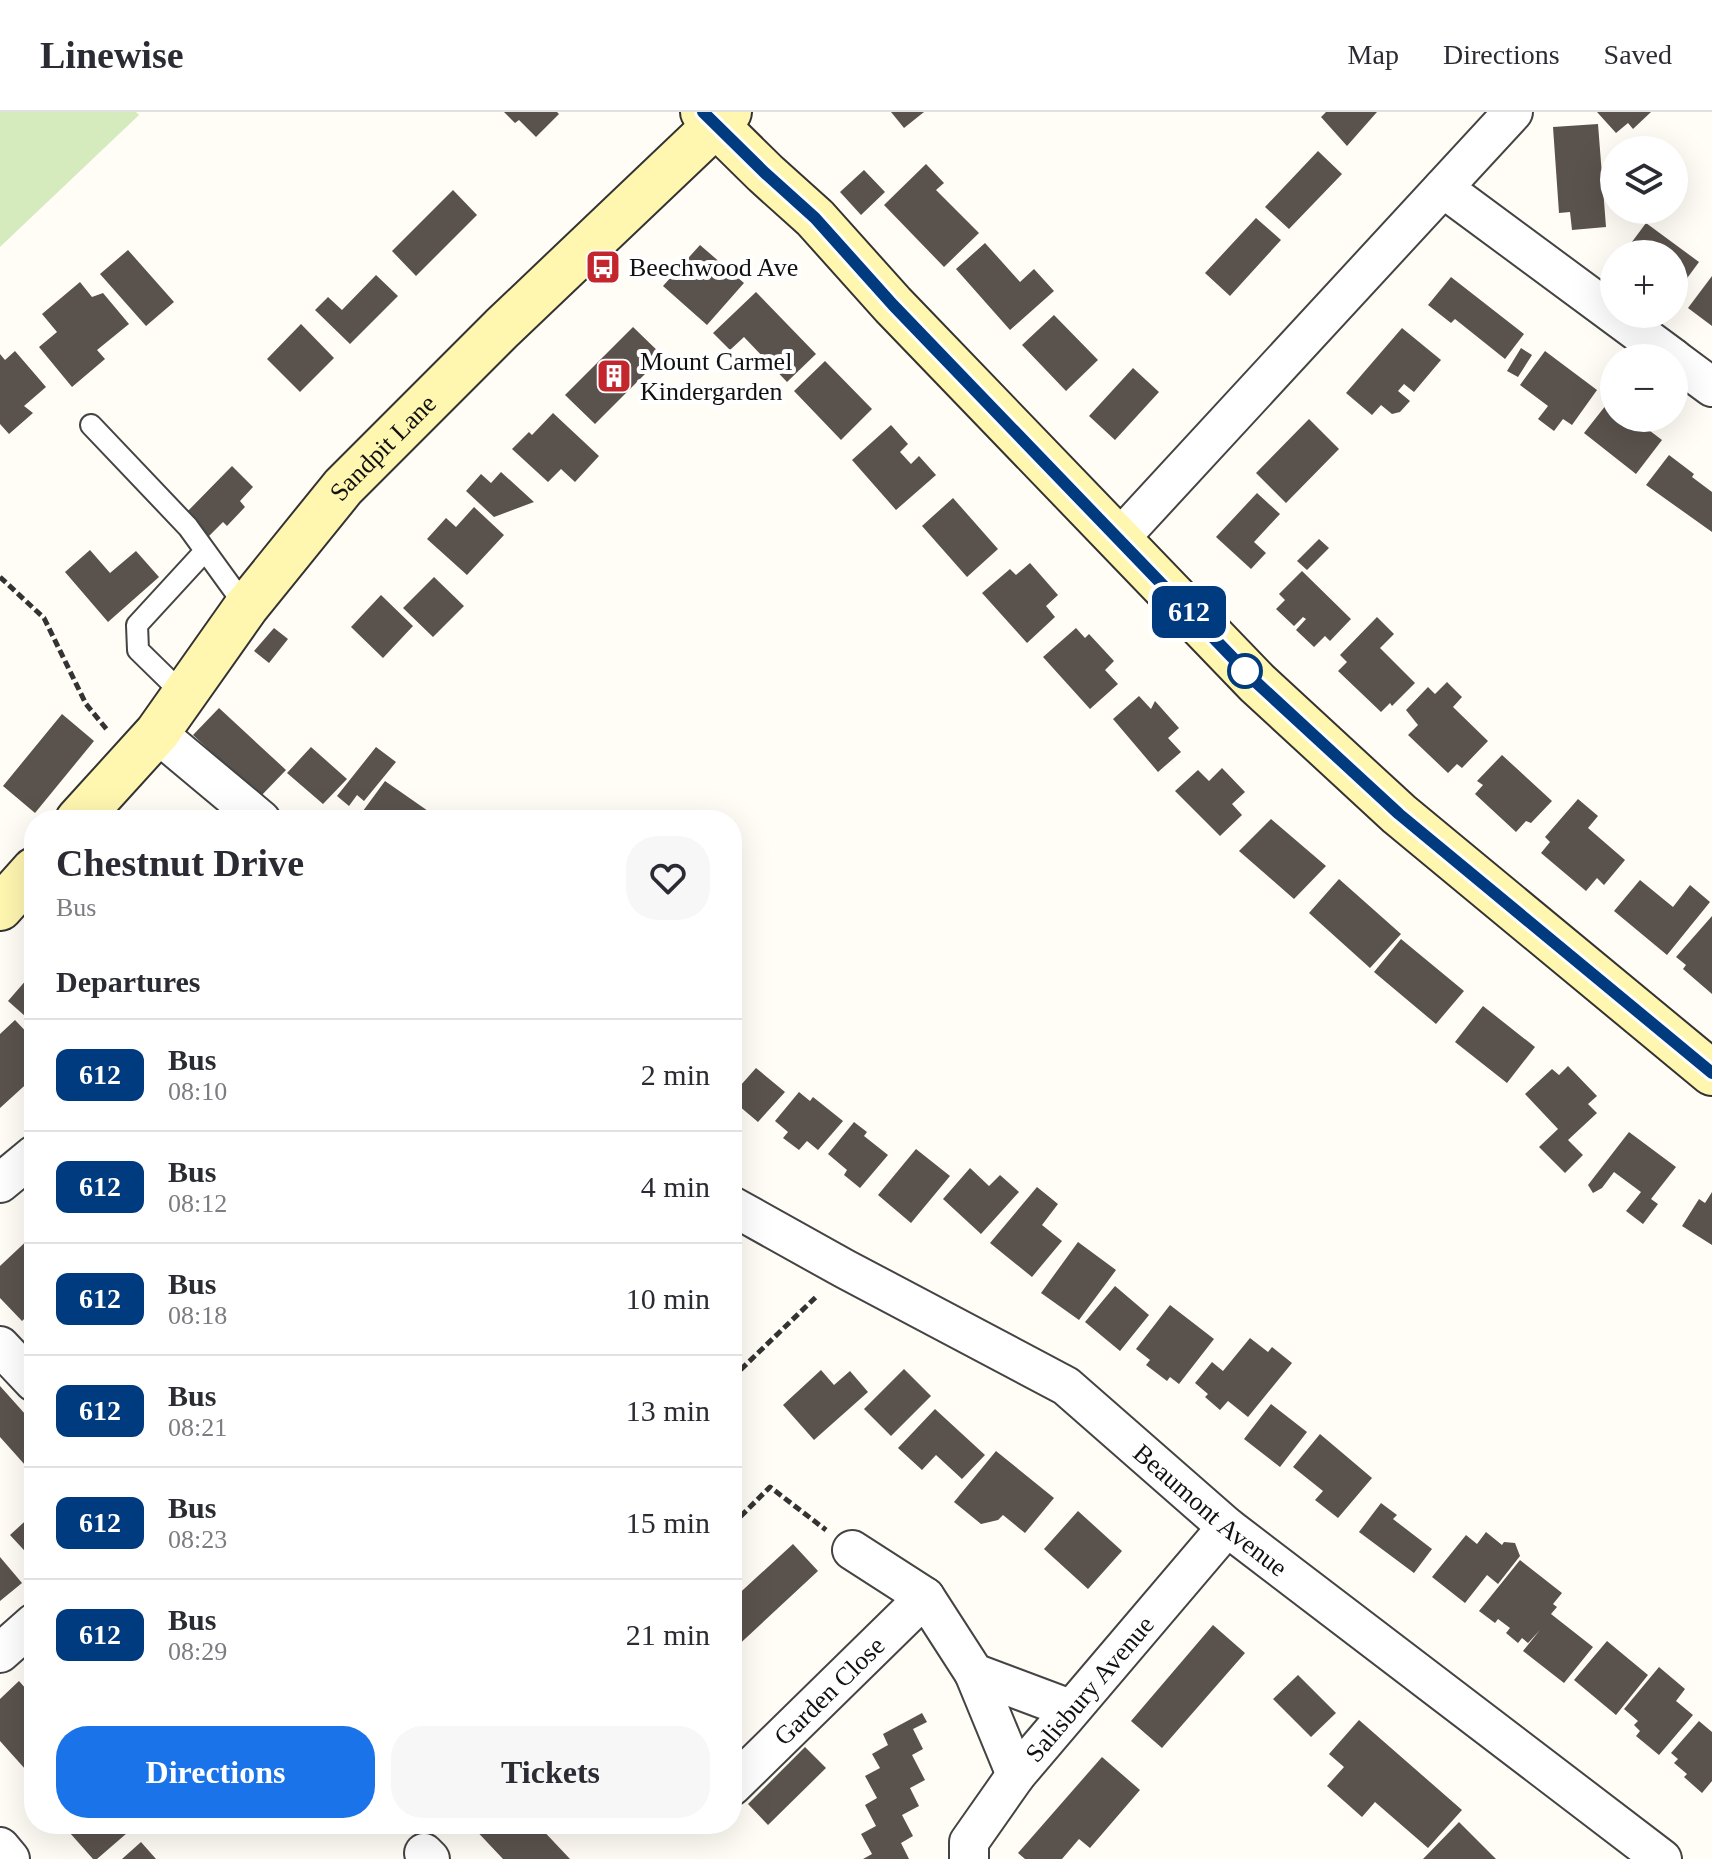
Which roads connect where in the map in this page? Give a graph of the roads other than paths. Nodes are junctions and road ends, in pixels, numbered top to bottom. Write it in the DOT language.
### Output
graph roads {
  1 [pos="1513,112"];
  2 [pos="716,116"];
  3 [pos="1443,188"];
  4 [pos="1655,344"];
  5 [pos="1688,369"];
  6 [pos="1712,387"];
  7 [pos="91,425"];
  8 [pos="1118,540"];
  9 [pos="205,551"];
  10 [pos="246,607"];
  11 [pos="185,696"];
  12 [pos="148,743"];
  13 [pos="87,810"];
  14 [pos="246,810"];
  15 [pos="24,880"];
  16 [pos="1,904"];
  17 [pos="1712,1073"];
  18 [pos="24,1163"];
  19 [pos="0,1183"];
  20 [pos="742,1212"];
  21 [pos="0,1346"];
  22 [pos="24,1371"];
  23 [pos="1227,1527"];
  24 [pos="852,1550"];
  25 [pos="925,1597"];
  26 [pos="24,1632"];
  27 [pos="0,1653"];
  28 [pos="974,1673"];
  29 [pos="1070,1709"];
  30 [pos="1016,1775"];
  31 [pos="742,1776"];
  32 [pos="0,1847"];
  33 [pos="10,1859"];
  34 [pos="969,1859"];
  35 [pos="1662,1859"];
  1 -- 3 [label="street"];
  2 -- 8 [label="street"];
  2 -- 10 [label="street, Sandpit Lane"];
  3 -- 4 [label="street"];
  3 -- 8 [label="street"];
  5 -- 6 [label="street"];
  7 -- 9 [label="lane"];
  8 -- 17 [label="street"];
  9 -- 10 [label="lane"];
  9 -- 11 [label="lane"];
  10 -- 11 [label="street, Sandpit Lane"];
  11 -- 12 [label="street, Sandpit Lane"];
  12 -- 13 [label="street, Sandpit Lane"];
  12 -- 14 [label="street"];
  15 -- 16 [label="street"];
  18 -- 19 [label="street"];
  20 -- 23 [label="street, Beaumont Avenue"];
  21 -- 22 [label="street"];
  23 -- 29 [label="street, Salisbury Avenue"];
  23 -- 35 [label="street, Beaumont Avenue"];
  24 -- 25 [label="street"];
  25 -- 28 [label="street"];
  25 -- 31 [label="street, Garden Close"];
  26 -- 27 [label="street"];
  28 -- 29 [label="street"];
  28 -- 30 [label="street"];
  29 -- 30 [label="street, Salisbury Avenue"];
  30 -- 34 [label="street, Salisbury Avenue"];
  32 -- 33 [label="street"];
}
